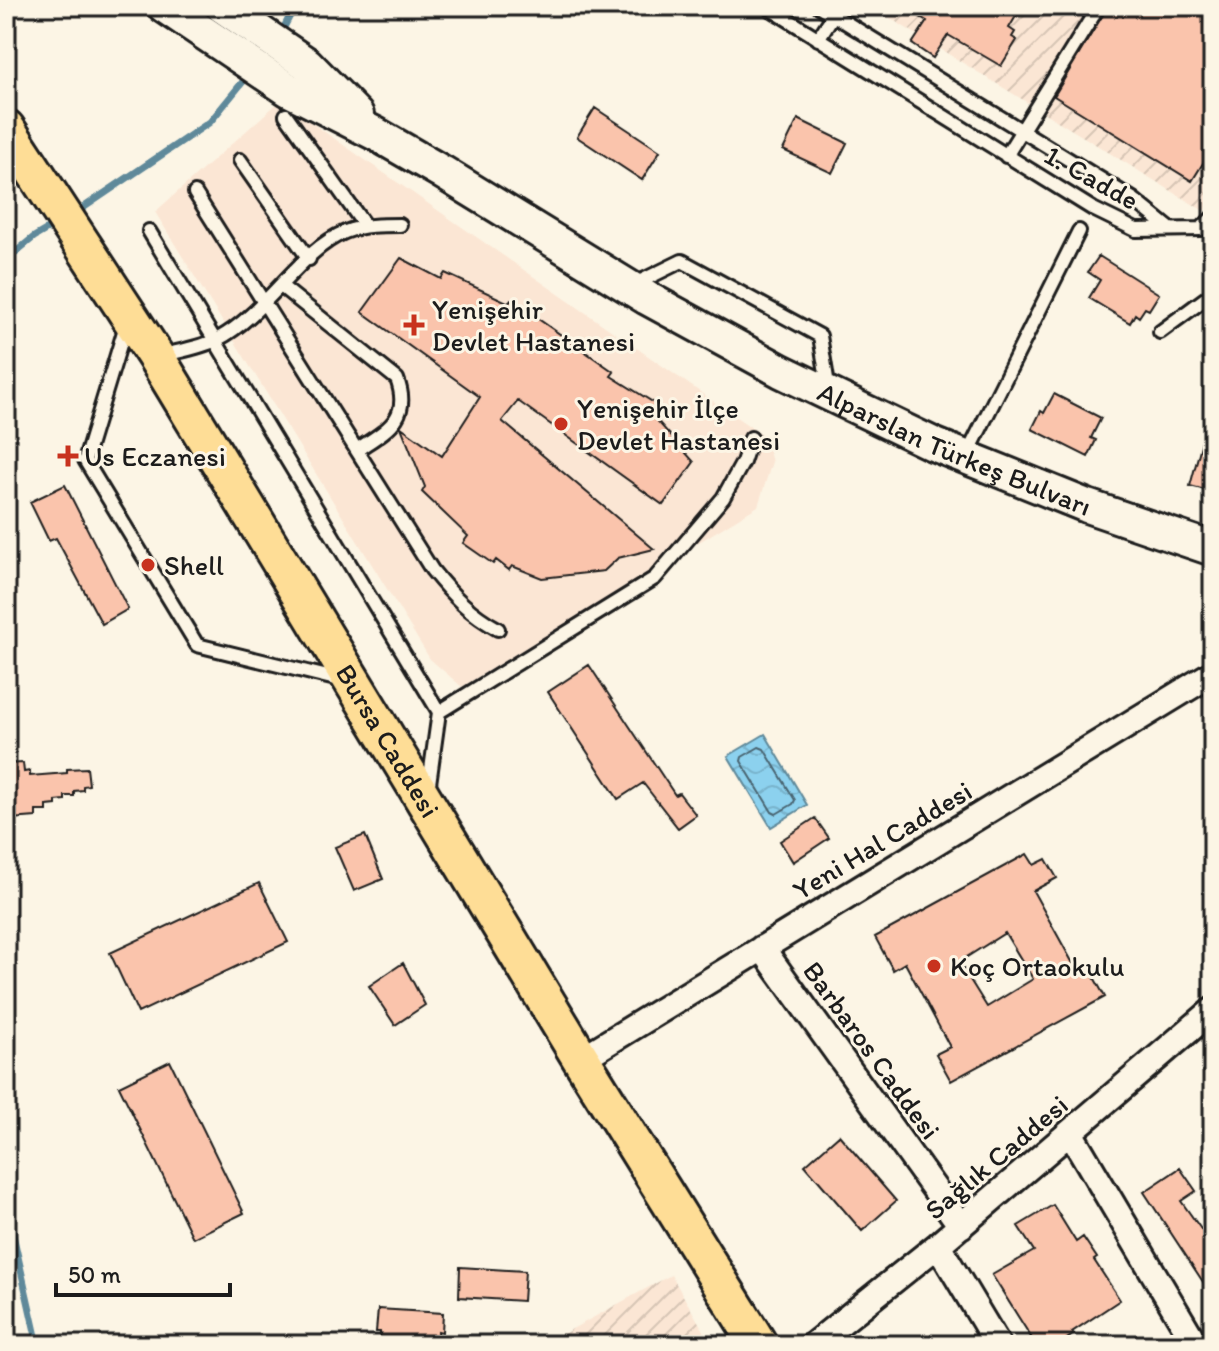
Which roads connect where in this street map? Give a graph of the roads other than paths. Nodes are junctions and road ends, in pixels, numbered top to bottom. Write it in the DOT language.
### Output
graph roads {
  1 [pos="164,6"];
  2 [pos="766,6"];
  3 [pos="819,6"];
  4 [pos="1099,6"];
  5 [pos="836,10"];
  6 [pos="231,12"];
  7 [pos="818,39"];
  8 [pos="294,90"];
  9 [pos="8,129"];
  10 [pos="1022,130"];
  11 [pos="1006,156"];
  12 [pos="240,160"];
  13 [pos="195,193"];
  14 [pos="1213,217"];
  15 [pos="400,225"];
  16 [pos="365,226"];
  17 [pos="1170,229"];
  18 [pos="149,231"];
  19 [pos="1079,231"];
  20 [pos="309,259"];
  21 [pos="281,286"];
  22 [pos="629,287"];
  23 [pos="1213,293"];
  24 [pos="266,303"];
  25 [pos="129,314"];
  26 [pos="1160,332"];
  27 [pos="216,340"];
  28 [pos="156,357"];
  29 [pos="830,394"];
  30 [pos="751,438"];
  31 [pos="357,450"];
  32 [pos="966,457"];
  33 [pos="1213,549"];
  34 [pos="498,629"];
  35 [pos="1213,673"];
  36 [pos="353,684"];
  37 [pos="439,712"];
  38 [pos="427,803"];
  39 [pos="762,948"];
  40 [pos="1213,1010"];
  41 [pos="581,1059"];
  42 [pos="1071,1134"];
  43 [pos="961,1226"];
  44 [pos="938,1245"];
  45 [pos="759,1345"];
  46 [pos="813,1345"];
  47 [pos="998,1345"];
  48 [pos="1196,1345"];
  1 -- 8 [label="main road, Alparslan Türkeş Bulvarı"];
  2 -- 7 [label="lane, 1. Cadde"];
  3 -- 5 [label="lane, 1. Cadde"];
  4 -- 10 [label="lane"];
  5 -- 7 [label="lane"];
  5 -- 10 [label="lane, 1. Cadde"];
  6 -- 8 [label="main road, Alparslan Türkeş Bulvarı"];
  7 -- 11 [label="lane, 1. Cadde"];
  8 -- 16 [label="lane"];
  8 -- 22 [label="main road, Alparslan Türkeş Bulvarı"];
  9 -- 25 [label="main road, Bursa Caddesi"];
  10 -- 11 [label="lane"];
  10 -- 17 [label="lane, 1. Cadde"];
  11 -- 17 [label="lane, 1. Cadde"];
  12 -- 20 [label="lane"];
  13 -- 24 [label="lane"];
  14 -- 17 [label="lane"];
  15 -- 16 [label="lane"];
  16 -- 20 [label="lane"];
  18 -- 27 [label="lane"];
  19 -- 32 [label="lane"];
  20 -- 21 [label="lane"];
  21 -- 24 [label="lane"];
  21 -- 31 [label="lane"];
  22 -- 29 [label="main road, Alparslan Türkeş Bulvarı"];
  22 -- 29 [label="lane"];
  23 -- 26 [label="lane"];
  24 -- 27 [label="lane"];
  24 -- 31 [label="lane"];
  25 -- 28 [label="main road, Bursa Caddesi"];
  25 -- 36 [label="lane"];
  27 -- 28 [label="lane"];
  27 -- 37 [label="lane"];
  28 -- 36 [label="main road, Bursa Caddesi"];
  29 -- 32 [label="main road, Alparslan Türkeş Bulvarı"];
  30 -- 37 [label="lane"];
  31 -- 34 [label="lane"];
  32 -- 33 [label="main road, Alparslan Türkeş Bulvarı"];
  35 -- 39 [label="street, Yeni Hal Caddesi"];
  36 -- 38 [label="main road, Bursa Caddesi"];
  37 -- 38 [label="lane"];
  38 -- 41 [label="main road, Bursa Caddesi"];
  39 -- 41 [label="street, Yeni Hal Caddesi"];
  39 -- 43 [label="street, Barbaros Caddesi"];
  40 -- 42 [label="street, Sağlık Caddesi"];
  41 -- 45 [label="main road, Bursa Caddesi"];
  42 -- 43 [label="street, Sağlık Caddesi"];
  42 -- 48 [label="street"];
  43 -- 44 [label="street, Sağlık Caddesi"];
  44 -- 46 [label="street, Sağlık Caddesi"];
  44 -- 47 [label="street"];
}
